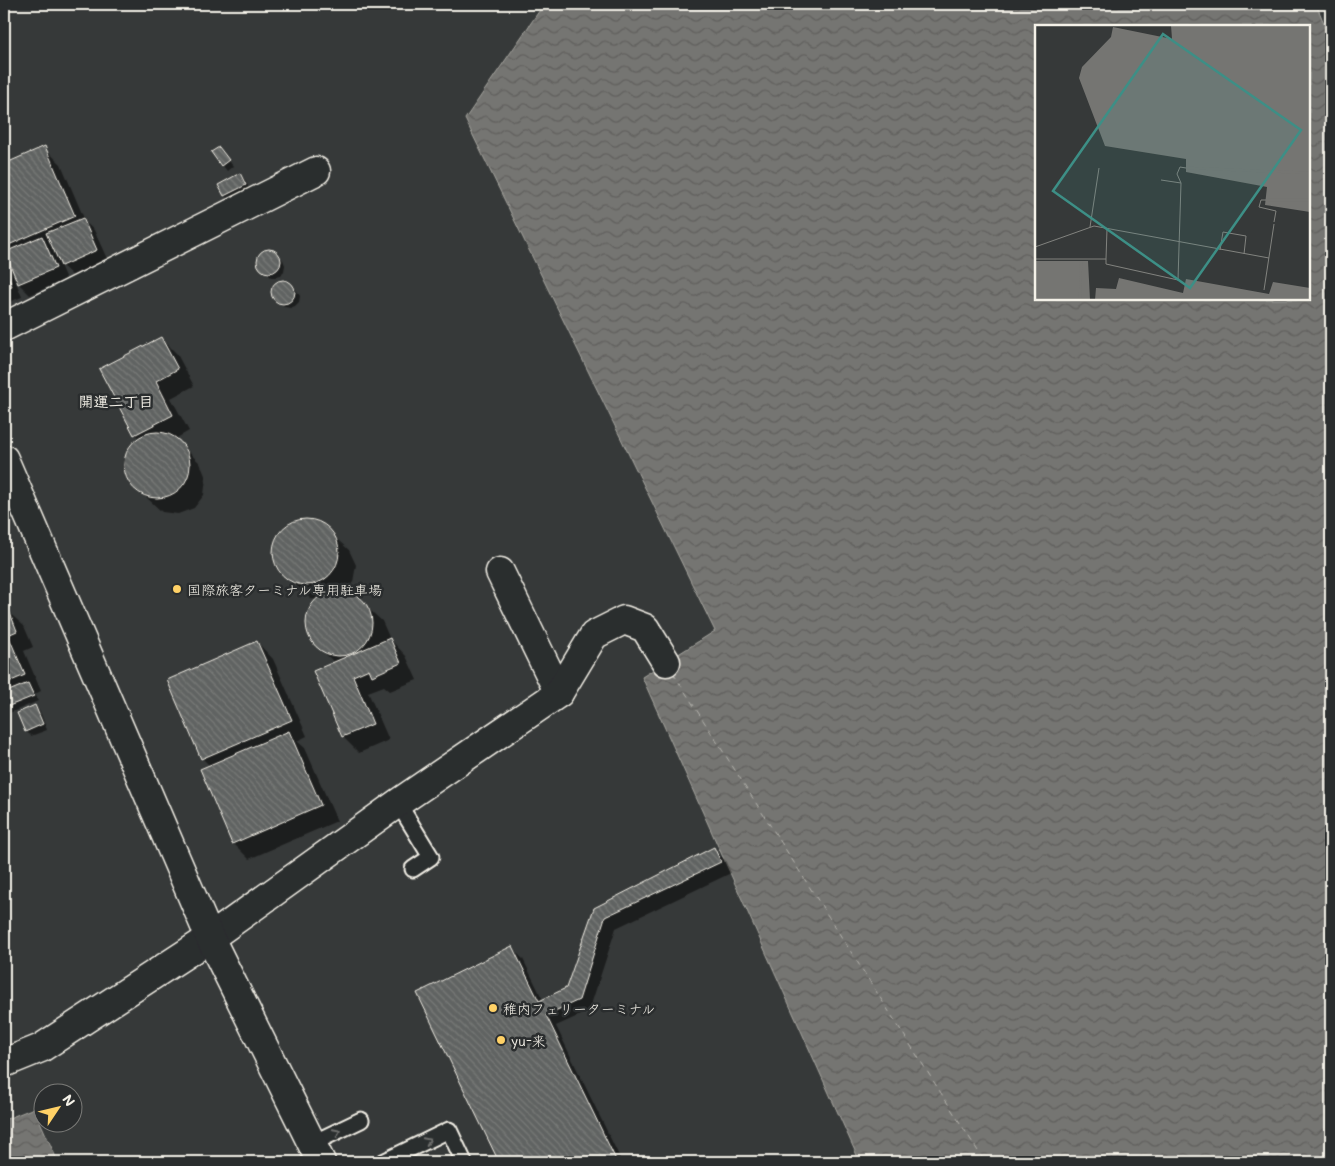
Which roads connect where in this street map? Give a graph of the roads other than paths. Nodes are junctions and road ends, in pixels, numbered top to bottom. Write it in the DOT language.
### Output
graph roads {
  1 [pos="316,171"];
  2 [pos="4,327"];
  3 [pos="4,459"];
  4 [pos="500,572"];
  5 [pos="666,662"];
  6 [pos="559,693"];
  7 [pos="398,803"];
  8 [pos="413,869"];
  9 [pos="210,938"];
  10 [pos="4,1063"];
  11 [pos="361,1120"];
  12 [pos="317,1153"];
  13 [pos="383,1162"];
  14 [pos="464,1162"];
  1 -- 2 [label="street"];
  3 -- 9 [label="street"];
  4 -- 6 [label="street"];
  5 -- 6 [label="street"];
  6 -- 7 [label="street"];
  7 -- 8 [label="lane"];
  7 -- 9 [label="street"];
  9 -- 10 [label="street"];
  9 -- 12 [label="street"];
  12 -- 11 [label="lane, one-way"];
  13 -- 14 [label="lane, one-way"];
}
